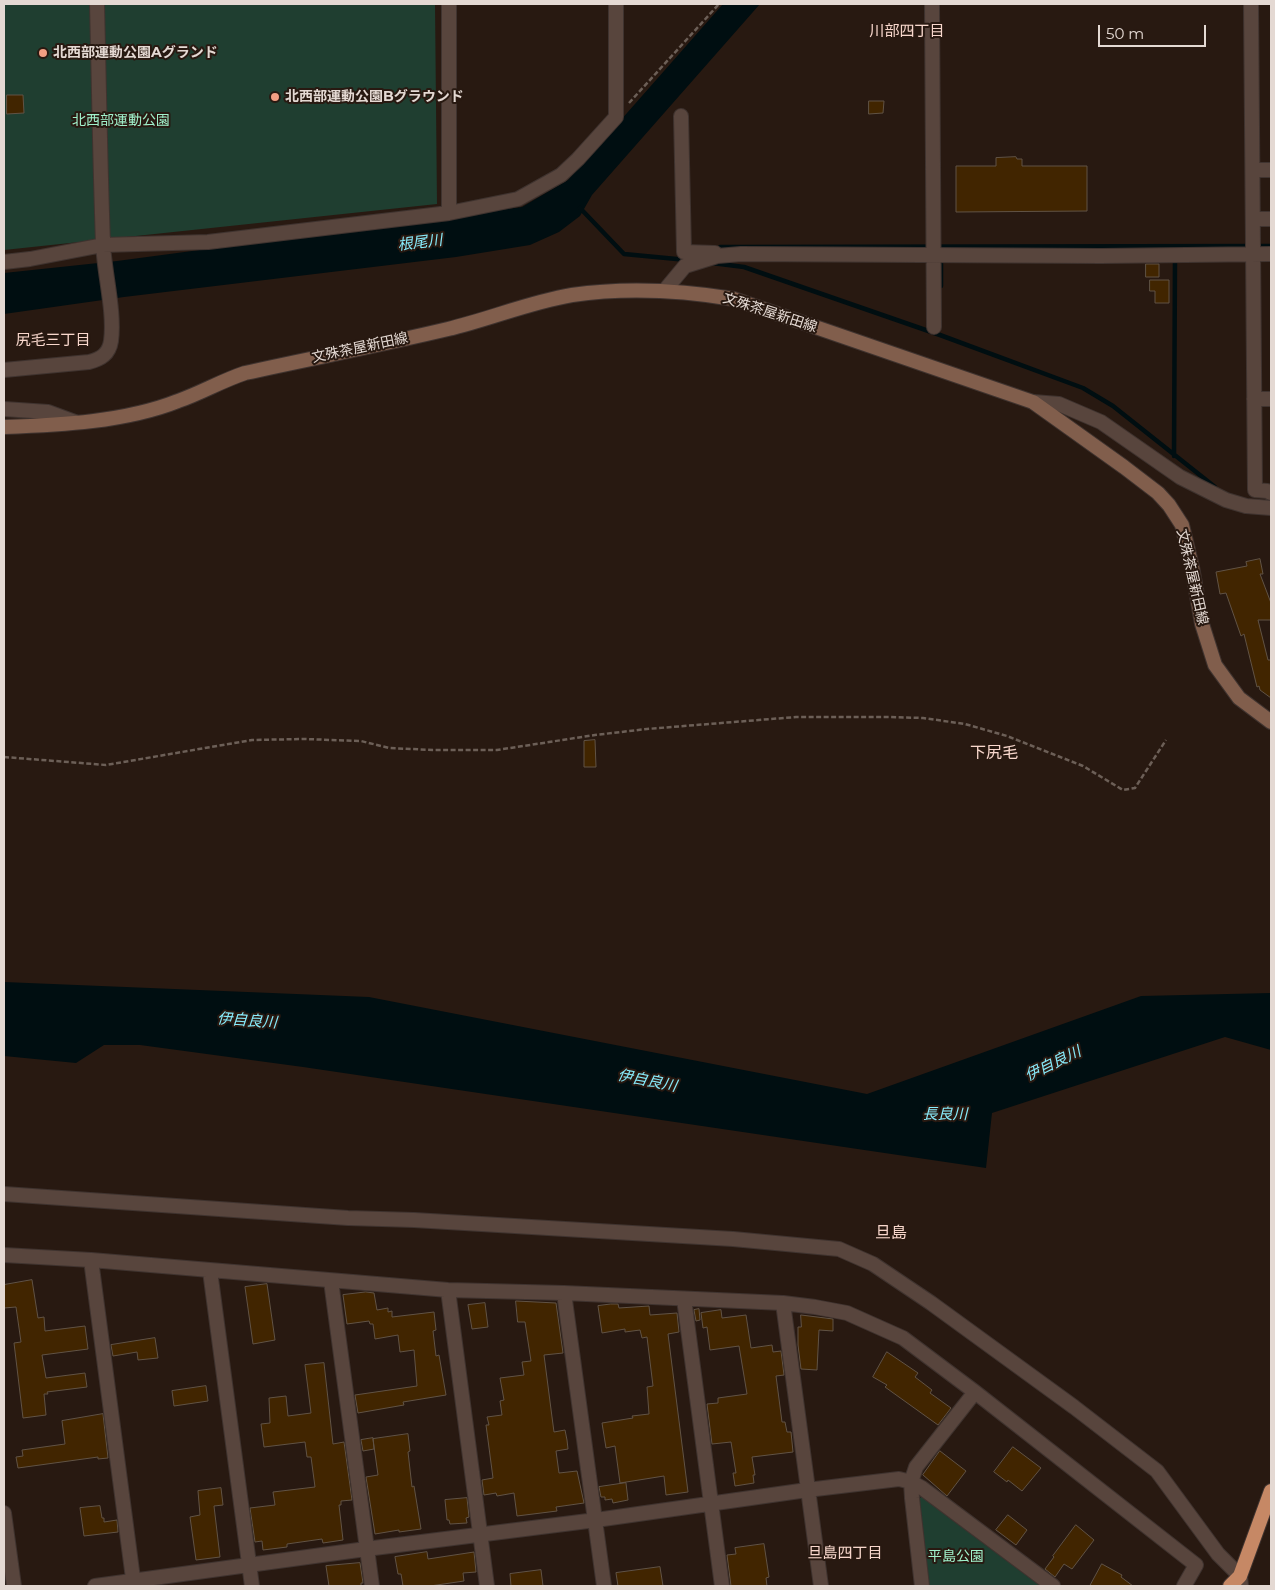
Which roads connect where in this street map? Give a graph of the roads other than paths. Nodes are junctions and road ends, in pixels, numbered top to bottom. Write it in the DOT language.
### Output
graph roads {
  1 [pos="97,4"];
  2 [pos="449,4"];
  3 [pos="616,4"];
  4 [pos="932,4"];
  5 [pos="1251,4"];
  6 [pos="682,116"];
  7 [pos="1252,170"];
  8 [pos="1271,170"];
  9 [pos="449,213"];
  10 [pos="1253,219"];
  11 [pos="1271,219"];
  12 [pos="103,245"];
  13 [pos="741,254"];
  14 [pos="1254,254"];
  15 [pos="1271,254"];
  16 [pos="934,255"];
  17 [pos="4,262"];
  18 [pos="665,290"];
  19 [pos="934,327"];
  20 [pos="4,370"];
  21 [pos="1254,399"];
  22 [pos="1271,399"];
  23 [pos="1033,402"];
  24 [pos="4,409"];
  25 [pos="74,422"];
  26 [pos="4,427"];
  27 [pos="1271,493"];
  28 [pos="1271,508"];
  29 [pos="1271,722"];
  30 [pos="4,1194"];
  31 [pos="4,1255"];
  32 [pos="91,1260"];
  33 [pos="210,1271"];
  34 [pos="331,1281"];
  35 [pos="448,1290"];
  36 [pos="564,1293"];
  37 [pos="684,1299"];
  38 [pos="782,1303"];
  39 [pos="975,1392"];
  40 [pos="911,1482"];
  41 [pos="807,1490"];
  42 [pos="1271,1491"];
  43 [pos="711,1504"];
  44 [pos="4,1513"];
  45 [pos="596,1520"];
  46 [pos="480,1535"];
  47 [pos="366,1549"];
  48 [pos="249,1565"];
  49 [pos="1242,1576"];
  50 [pos="134,1584"];
  51 [pos="14,1586"];
  52 [pos="95,1586"];
  53 [pos="252,1586"];
  54 [pos="372,1586"];
  55 [pos="488,1586"];
  56 [pos="604,1586"];
  57 [pos="722,1586"];
  58 [pos="820,1586"];
  59 [pos="922,1586"];
  60 [pos="1053,1586"];
  61 [pos="1184,1586"];
  62 [pos="1230,1586"];
  1 -- 12 [label="street"];
  2 -- 9 [label="street"];
  3 -- 9 [label="street"];
  4 -- 16 [label="street"];
  5 -- 7 [label="street"];
  6 -- 13 [label="street"];
  7 -- 8 [label="street"];
  7 -- 10 [label="street"];
  9 -- 12 [label="street"];
  10 -- 11 [label="street"];
  10 -- 14 [label="street"];
  12 -- 17 [label="street"];
  12 -- 20 [label="street"];
  13 -- 16 [label="street"];
  13 -- 18 [label="street"];
  14 -- 15 [label="street"];
  14 -- 16 [label="street"];
  14 -- 21 [label="street"];
  16 -- 19 [label="street"];
  18 -- 23 [label="main road, 文殊茶屋新田線"];
  18 -- 25 [label="main road, 文殊茶屋新田線"];
  21 -- 22 [label="street"];
  21 -- 27 [label="street"];
  23 -- 28 [label="street"];
  23 -- 29 [label="main road, 文殊茶屋新田線"];
  24 -- 25 [label="street"];
  25 -- 26 [label="main road, 文殊茶屋新田線"];
  30 -- 49 [label="street"];
  31 -- 32 [label="street"];
  32 -- 33 [label="street"];
  32 -- 50 [label="street"];
  33 -- 34 [label="street"];
  33 -- 48 [label="street"];
  34 -- 35 [label="street"];
  34 -- 47 [label="street"];
  35 -- 36 [label="street"];
  35 -- 46 [label="street"];
  36 -- 37 [label="street"];
  36 -- 45 [label="street"];
  37 -- 38 [label="street"];
  37 -- 43 [label="street"];
  38 -- 39 [label="street"];
  38 -- 41 [label="street"];
  39 -- 40 [label="street"];
  39 -- 61 [label="street"];
  40 -- 41 [label="street"];
  40 -- 59 [label="street"];
  40 -- 60 [label="street"];
  41 -- 43 [label="street"];
  41 -- 58 [label="street"];
  42 -- 49 [label="highway"];
  43 -- 45 [label="street"];
  43 -- 57 [label="street"];
  44 -- 51 [label="street"];
  45 -- 46 [label="street"];
  45 -- 56 [label="street"];
  46 -- 47 [label="street"];
  46 -- 55 [label="street"];
  47 -- 48 [label="street"];
  47 -- 54 [label="street"];
  48 -- 50 [label="street"];
  48 -- 53 [label="street"];
  49 -- 62 [label="highway"];
  50 -- 52 [label="street"];
}
